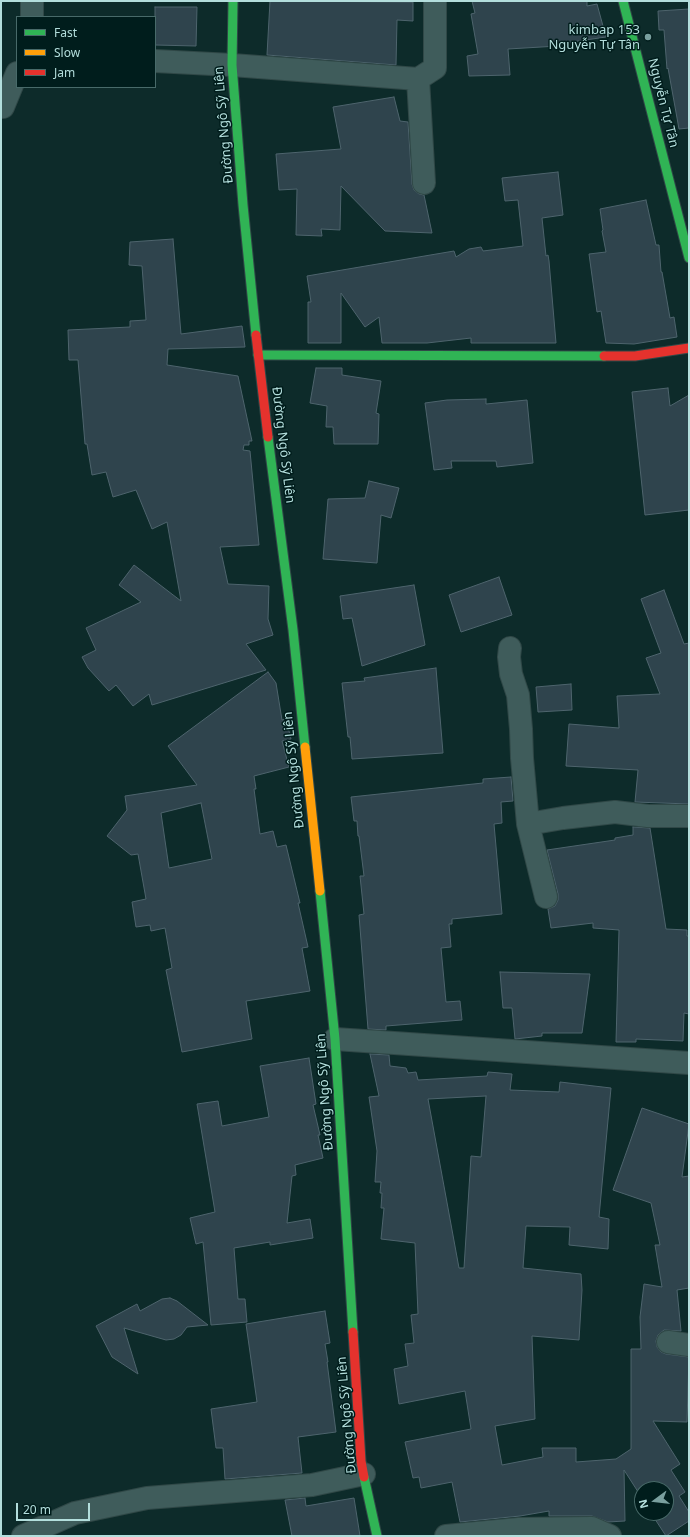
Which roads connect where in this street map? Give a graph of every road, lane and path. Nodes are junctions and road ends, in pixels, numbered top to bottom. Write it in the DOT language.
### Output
graph roads {
  1 [pos="32,1"];
  2 [pos="233,1"];
  3 [pos="435,1"];
  4 [pos="623,1"];
  5 [pos="32,16"];
  6 [pos="156,61"];
  7 [pos="232,64"];
  8 [pos="16,75"];
  9 [pos="418,79"];
  10 [pos="3,107"];
  11 [pos="424,183"];
  12 [pos="689,258"];
  13 [pos="689,348"];
  14 [pos="258,355"];
  15 [pos="510,648"];
  16 [pos="689,816"];
  17 [pos="528,824"];
  18 [pos="546,897"];
  19 [pos="335,1039"];
  20 [pos="689,1063"];
  21 [pos="668,1342"];
  22 [pos="689,1345"];
  23 [pos="364,1474"];
  24 [pos="23,1536"];
  25 [pos="377,1536"];
  26 [pos="446,1536"];
  27 [pos="610,1536"];
  1 -- 5 [label="street"];
  2 -- 7 [label="street, Đường Ngô Sỹ Liên"];
  3 -- 9 [label="street"];
  4 -- 12 [label="street, Nguyễn Tự Tân"];
  6 -- 7 [label="street"];
  7 -- 9 [label="street"];
  7 -- 14 [label="street, Đường Ngô Sỹ Liên"];
  8 -- 10 [label="street"];
  9 -- 11 [label="street"];
  13 -- 14 [label="street"];
  14 -- 19 [label="street, Đường Ngô Sỹ Liên"];
  15 -- 17 [label="street"];
  16 -- 17 [label="street"];
  17 -- 18 [label="street"];
  19 -- 20 [label="street"];
  19 -- 23 [label="street, Đường Ngô Sỹ Liên"];
  21 -- 22 [label="street"];
  23 -- 24 [label="street"];
  23 -- 25 [label="street, Đường Ngô Sỹ Liên"];
  26 -- 27 [label="street"];
}
